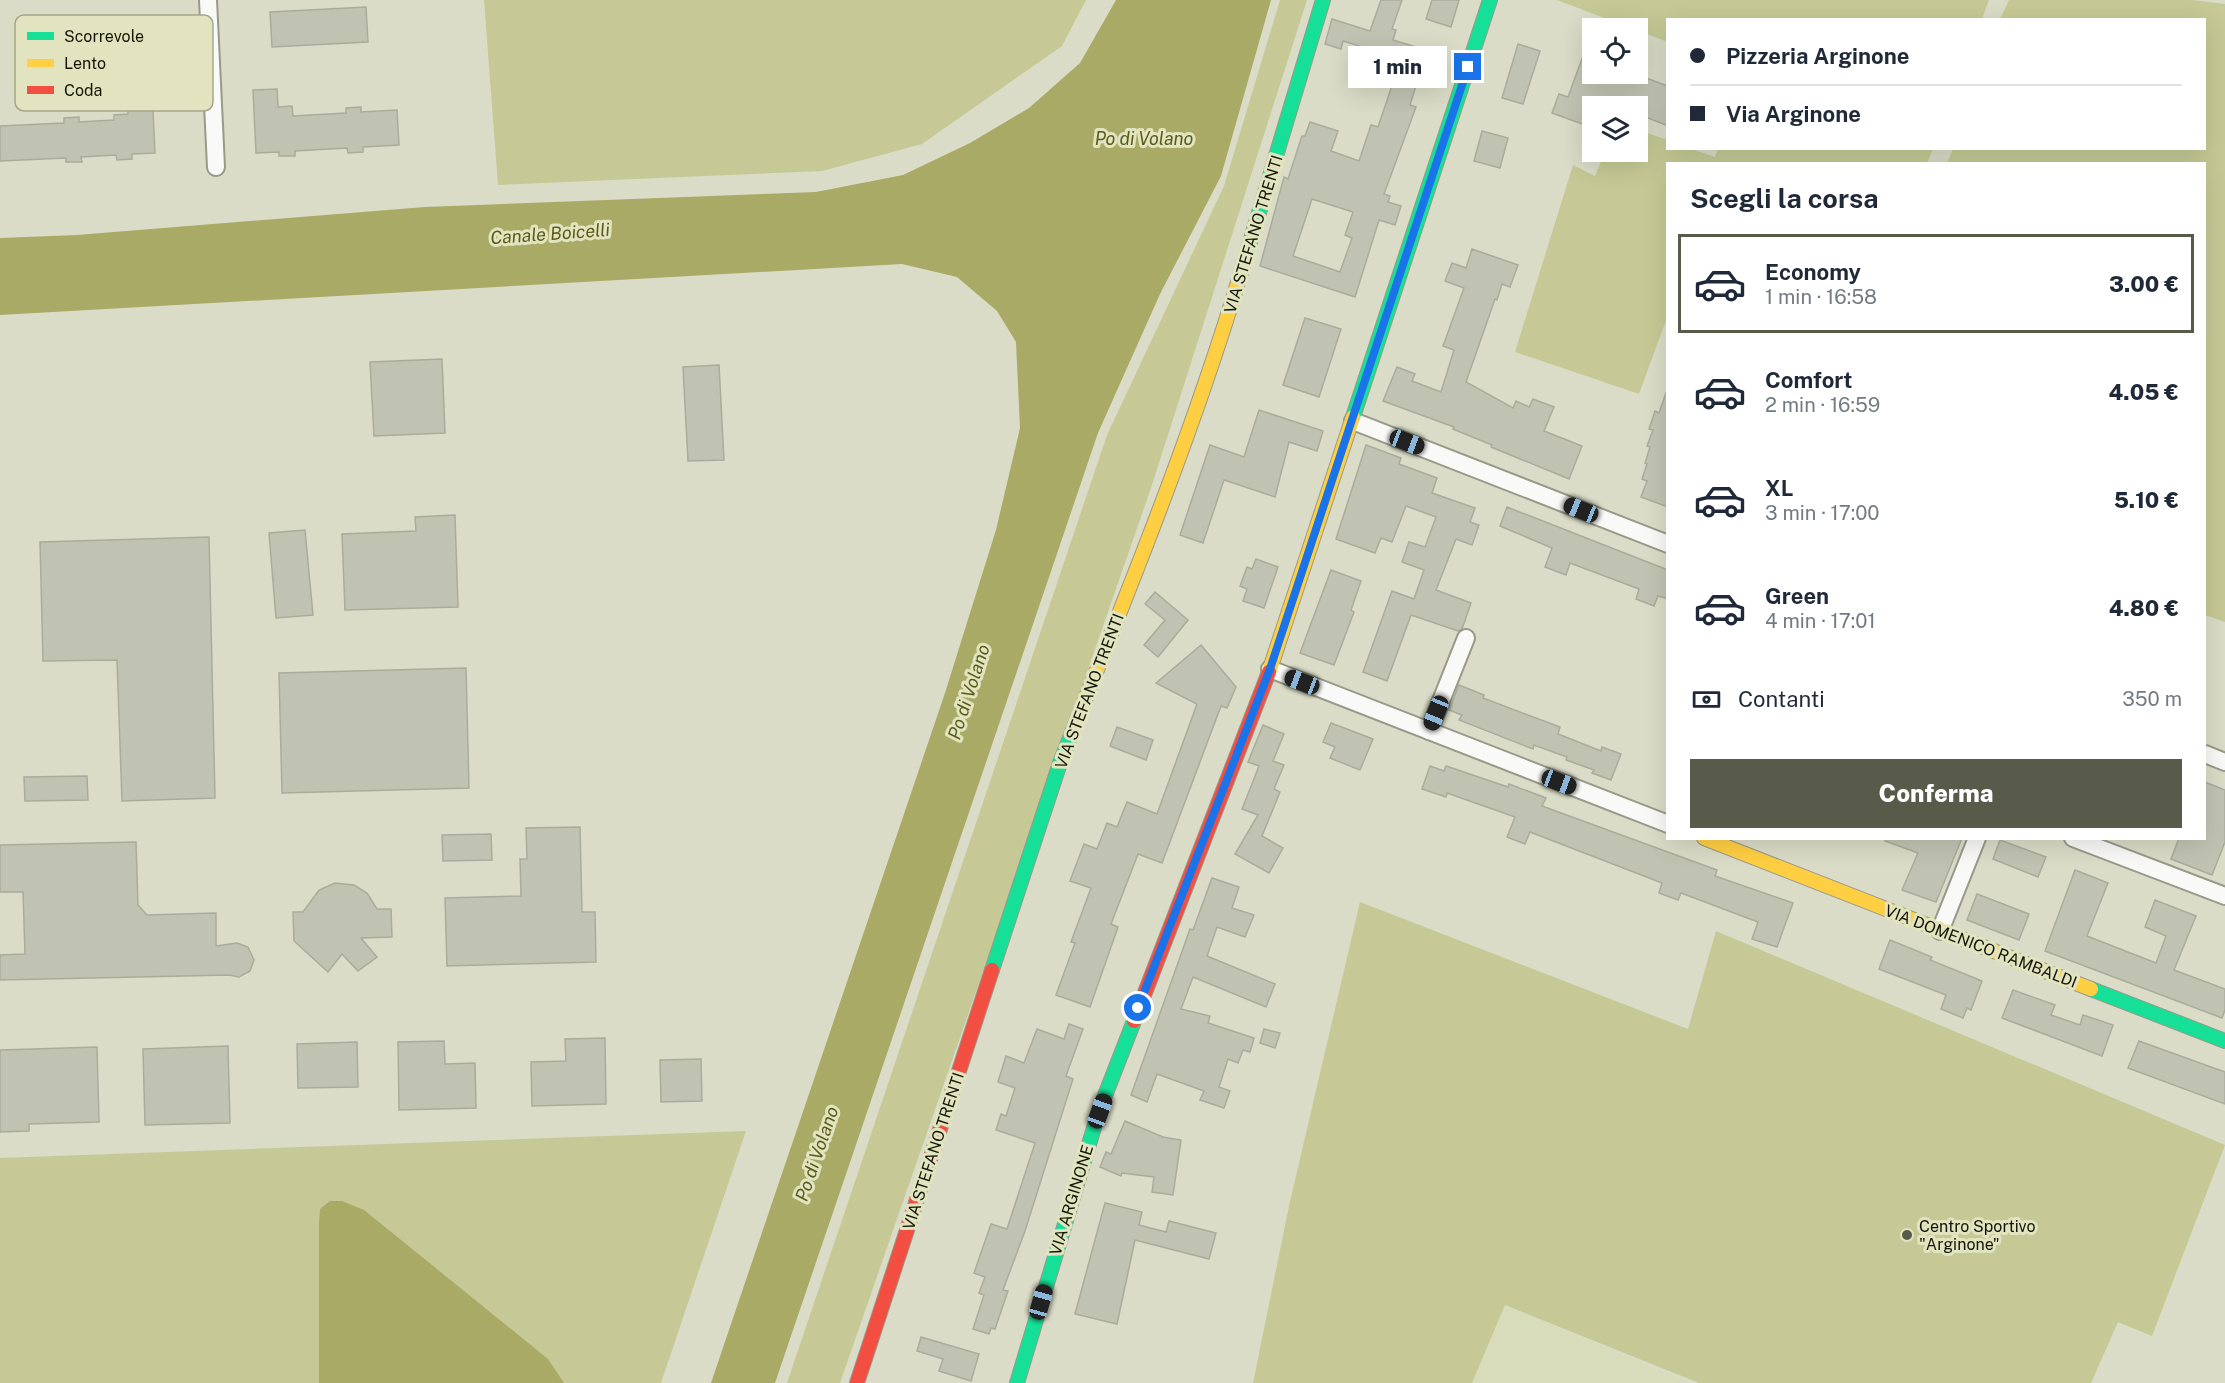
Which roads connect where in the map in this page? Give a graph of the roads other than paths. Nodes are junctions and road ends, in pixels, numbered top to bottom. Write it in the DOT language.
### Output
graph roads {
  1 [pos="207,0"];
  2 [pos="1323,0"];
  3 [pos="1490,0"];
  4 [pos="208,15"];
  5 [pos="213,111"];
  6 [pos="216,167"];
  7 [pos="1353,422"];
  8 [pos="1666,543"];
  9 [pos="1466,638"];
  10 [pos="1270,669"];
  11 [pos="1429,731"];
  12 [pos="2206,754"];
  13 [pos="2225,762"];
  14 [pos="1666,824"];
  15 [pos="1714,840"];
  16 [pos="1976,840"];
  17 [pos="2078,840"];
  18 [pos="1739,845"];
  19 [pos="2225,896"];
  20 [pos="1940,931"];
  21 [pos="2225,1041"];
  22 [pos="857,1383"];
  23 [pos="1017,1383"];
  1 -- 4 [label="street"];
  2 -- 22 [label="street, VIA STEFANO TRENTI"];
  3 -- 7 [label="street, VIA ARGINONE"];
  5 -- 6 [label="street"];
  7 -- 8 [label="street"];
  7 -- 10 [label="street, VIA ARGINONE"];
  9 -- 11 [label="street"];
  10 -- 11 [label="street"];
  10 -- 23 [label="street, VIA ARGINONE"];
  11 -- 14 [label="street"];
  12 -- 13 [label="street"];
  15 -- 18 [label="street, VIA DOMENICO RAMBALDI"];
  16 -- 20 [label="street"];
  17 -- 19 [label="street"];
  18 -- 20 [label="street, VIA DOMENICO RAMBALDI"];
  20 -- 21 [label="street, VIA DOMENICO RAMBALDI"];
}
